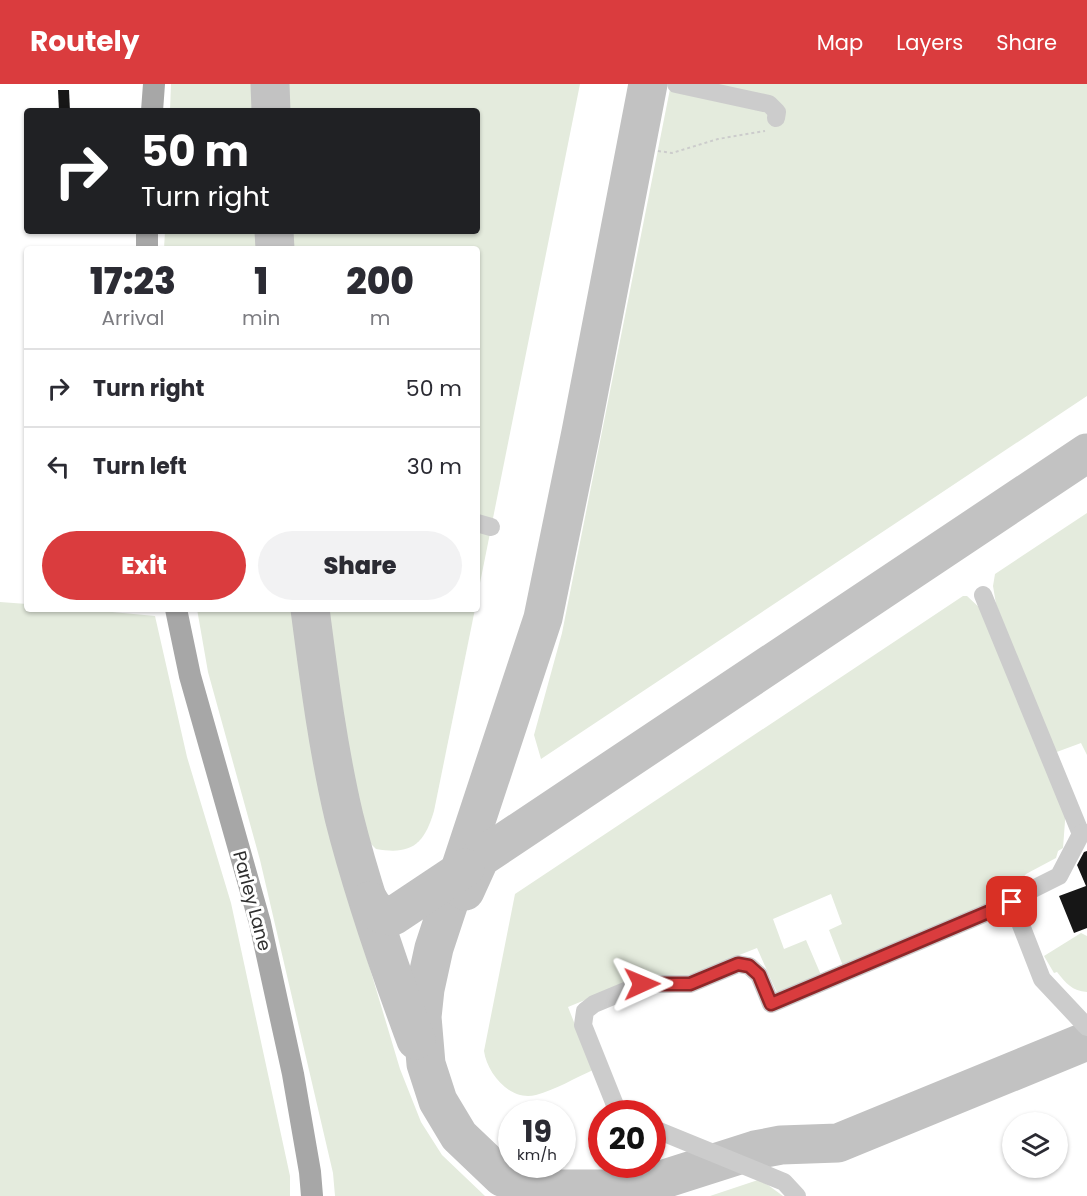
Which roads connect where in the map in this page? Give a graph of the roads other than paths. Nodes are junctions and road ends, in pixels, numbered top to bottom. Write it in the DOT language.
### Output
graph roads {
  1 [pos="154,84"];
  2 [pos="676,84"];
  3 [pos="152,108"];
  4 [pos="776,118"];
  5 [pos="982,595"];
  6 [pos="177,612"];
  7 [pos="1084,833"];
  8 [pos="1012,902"];
  9 [pos="1087,1027"];
  10 [pos="613,1100"];
  11 [pos="666,1134"];
  12 [pos="312,1196"];
  13 [pos="797,1196"];
  1 -- 3 [label="main road"];
  2 -- 4 [label="lane"];
  5 -- 7 [label="lane"];
  6 -- 12 [label="main road, Parley Lane"];
  7 -- 8 [label="lane"];
  8 -- 9 [label="lane"];
  8 -- 10 [label="lane"];
  11 -- 13 [label="lane"];
}
